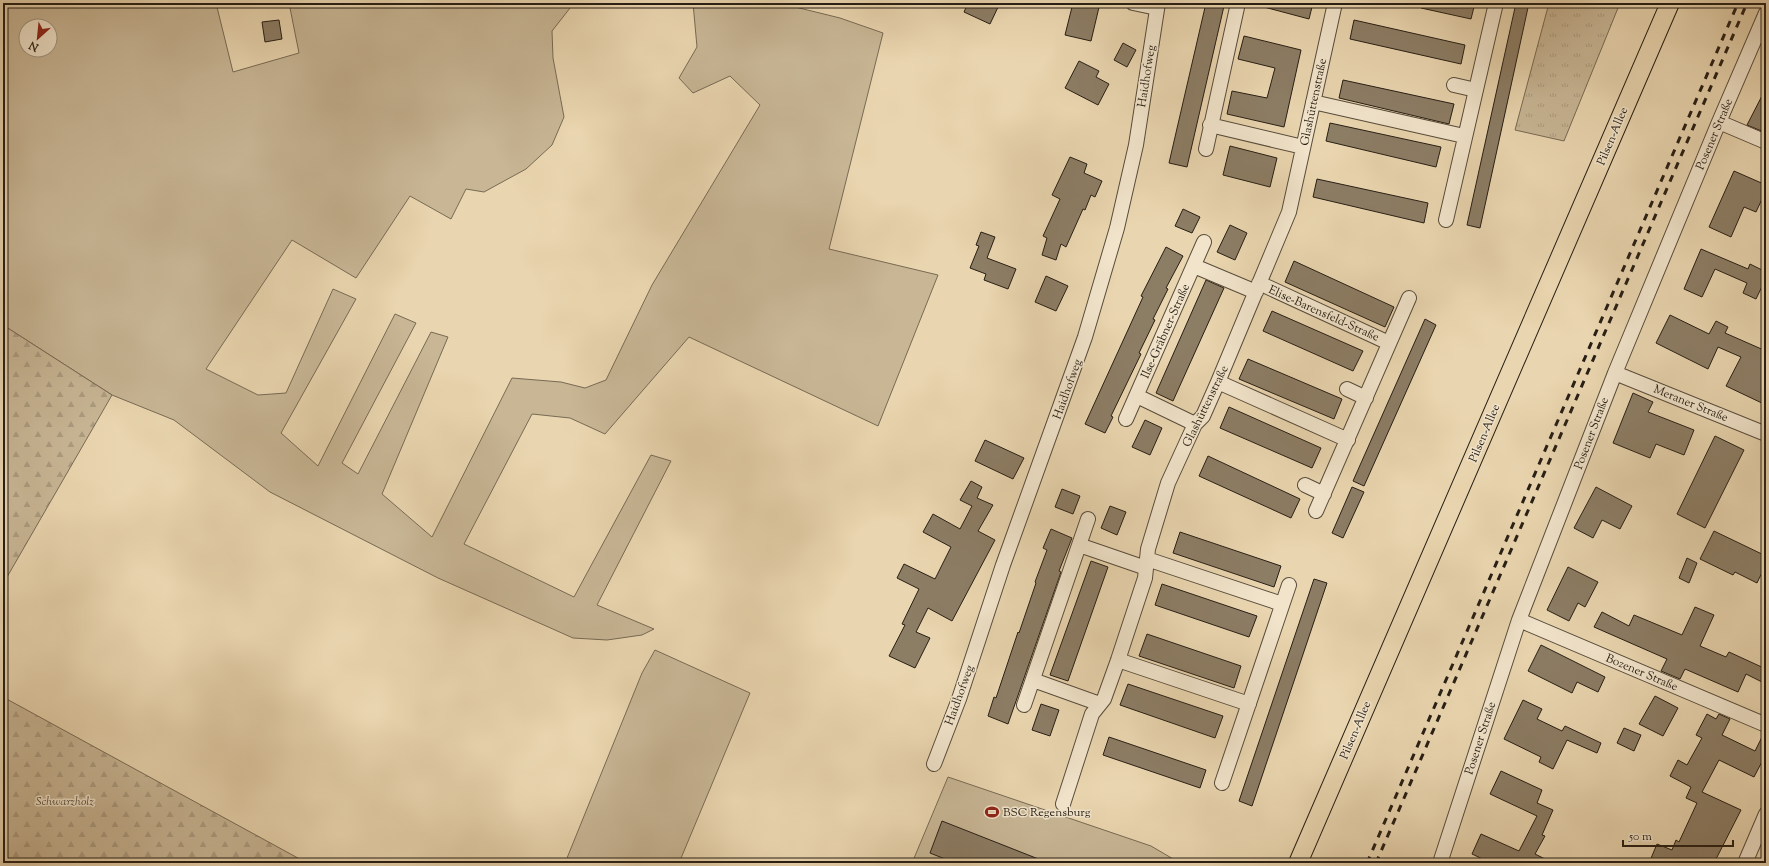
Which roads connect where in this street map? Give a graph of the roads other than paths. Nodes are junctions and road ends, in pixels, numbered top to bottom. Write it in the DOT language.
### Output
graph roads {
  1 [pos="1133,3"];
  2 [pos="1238,3"];
  3 [pos="1335,3"];
  4 [pos="1496,3"];
  5 [pos="1670,3"];
  6 [pos="1157,5"];
  7 [pos="1766,13"];
  8 [pos="1454,85"];
  9 [pos="1476,90"];
  10 [pos="1313,102"];
  11 [pos="1719,122"];
  12 [pos="1210,125"];
  13 [pos="1464,136"];
  14 [pos="1766,142"];
  15 [pos="1304,147"];
  16 [pos="1206,150"];
  17 [pos="1446,220"];
  18 [pos="1204,242"];
  19 [pos="1194,266"];
  20 [pos="1257,288"];
  21 [pos="1409,298"];
  22 [pos="1390,343"];
  23 [pos="1615,373"];
  24 [pos="1218,382"];
  25 [pos="1347,389"];
  26 [pos="1137,396"];
  27 [pos="1366,398"];
  28 [pos="1126,419"];
  29 [pos="1195,424"];
  30 [pos="1766,434"];
  31 [pos="1348,440"];
  32 [pos="1305,485"];
  33 [pos="1324,494"];
  34 [pos="1316,511"];
  35 [pos="1088,519"];
  36 [pos="1079,546"];
  37 [pos="1146,563"];
  38 [pos="1289,585"];
  39 [pos="1282,604"];
  40 [pos="1518,620"];
  41 [pos="1118,660"];
  42 [pos="1033,680"];
  43 [pos="1100,704"];
  44 [pos="1249,704"];
  45 [pos="1024,705"];
  46 [pos="1766,725"];
  47 [pos="934,764"];
  48 [pos="1222,782"];
  49 [pos="1063,804"];
  50 [pos="1766,814"];
  51 [pos="1298,863"];
  52 [pos="1440,863"];
  53 [pos="1745,863"];
  1 -- 6 [label="street"];
  2 -- 12 [label="street"];
  3 -- 10 [label="street, Glashüttenstraße"];
  4 -- 9 [label="street"];
  5 -- 51 [label="main road, Pilsen-Allee"];
  6 -- 47 [label="street, Haidhofweg"];
  7 -- 11 [label="street, Posener Straße"];
  8 -- 9 [label="street"];
  9 -- 13 [label="street"];
  10 -- 13 [label="street"];
  10 -- 15 [label="street, Glashüttenstraße"];
  11 -- 14 [label="street"];
  11 -- 23 [label="street, Posener Straße"];
  12 -- 15 [label="street"];
  12 -- 16 [label="street"];
  13 -- 17 [label="street"];
  15 -- 20 [label="street, Glashüttenstraße"];
  18 -- 19 [label="street, Ilse-Gräbner-Straße"];
  19 -- 20 [label="street"];
  19 -- 26 [label="street, Ilse-Gräbner-Straße"];
  20 -- 22 [label="street, Elise-Barensfeld-Straße"];
  20 -- 24 [label="street, Glashüttenstraße"];
  21 -- 22 [label="street, Elise-Barensfeld-Straße"];
  22 -- 27 [label="street, Elise-Barensfeld-Straße"];
  23 -- 30 [label="street, Meraner Straße"];
  23 -- 40 [label="street, Posener Straße"];
  24 -- 29 [label="street, Glashüttenstraße"];
  24 -- 31 [label="street"];
  25 -- 27 [label="street"];
  26 -- 28 [label="street, Ilse-Gräbner-Straße"];
  26 -- 29 [label="street"];
  27 -- 31 [label="street, Elise-Barensfeld-Straße"];
  29 -- 37 [label="street, Glashüttenstraße"];
  31 -- 33 [label="street, Elise-Barensfeld-Straße"];
  32 -- 33 [label="street"];
  33 -- 34 [label="street, Elise-Barensfeld-Straße"];
  35 -- 36 [label="street"];
  36 -- 37 [label="street"];
  36 -- 42 [label="street"];
  37 -- 39 [label="street"];
  37 -- 41 [label="street, Glashüttenstraße"];
  38 -- 39 [label="street"];
  39 -- 44 [label="street"];
  40 -- 46 [label="street, Bozener Straße"];
  40 -- 52 [label="street, Posener Straße"];
  41 -- 43 [label="street, Glashüttenstraße"];
  41 -- 44 [label="street"];
  42 -- 43 [label="street"];
  42 -- 45 [label="street"];
  43 -- 49 [label="street, Glashüttenstraße"];
  44 -- 48 [label="street"];
  50 -- 53 [label="street"];
}
